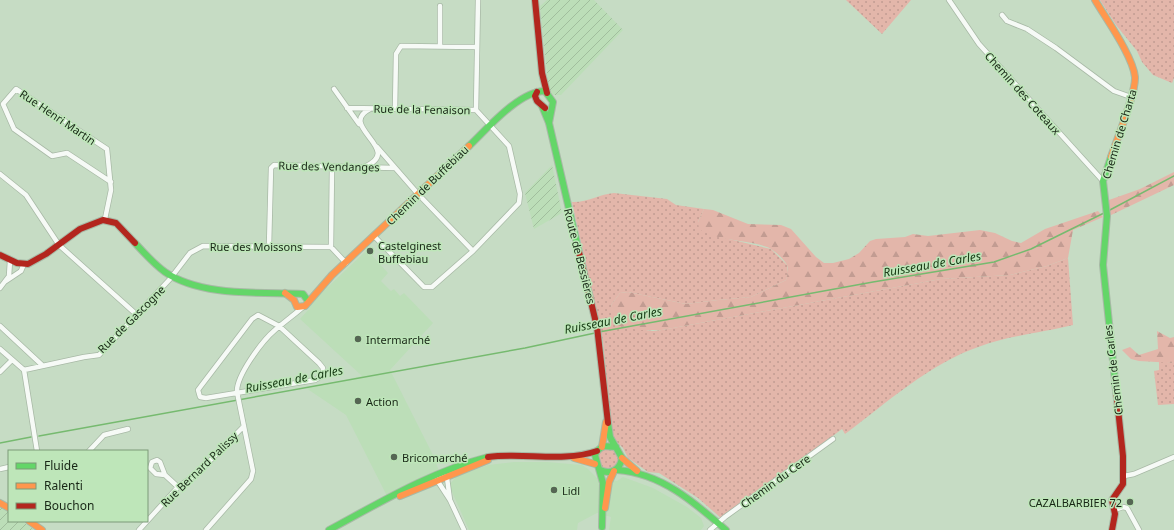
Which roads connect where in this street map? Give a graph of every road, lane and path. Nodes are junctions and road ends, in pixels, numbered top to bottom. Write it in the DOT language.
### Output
graph roads {
  1 [pos="478,0"];
  2 [pos="535,0"];
  3 [pos="949,0"];
  4 [pos="1095,0"];
  5 [pos="440,6"];
  6 [pos="1002,15"];
  7 [pos="440,46"];
  8 [pos="477,47"];
  9 [pos="542,73"];
  10 [pos="334,89"];
  11 [pos="538,91"];
  12 [pos="547,93"];
  13 [pos="1131,97"];
  14 [pos="520,101"];
  15 [pos="537,101"];
  16 [pos="542,106"];
  17 [pos="347,108"];
  18 [pos="372,108"];
  19 [pos="552,108"];
  20 [pos="395,109"];
  21 [pos="476,110"];
  22 [pos="549,123"];
  23 [pos="490,125"];
  24 [pos="361,127"];
  25 [pos="377,147"];
  26 [pos="332,167"];
  27 [pos="362,167"];
  28 [pos="394,168"];
  29 [pos="0,174"];
  30 [pos="1103,181"];
  31 [pos="111,182"];
  32 [pos="418,194"];
  33 [pos="1104,206"];
  34 [pos="105,219"];
  35 [pos="374,236"];
  36 [pos="60,245"];
  37 [pos="269,246"];
  38 [pos="331,247"];
  39 [pos="473,251"];
  40 [pos="0,255"];
  41 [pos="10,261"];
  42 [pos="346,263"];
  43 [pos="24,264"];
  44 [pos="172,277"];
  45 [pos="6,281"];
  46 [pos="0,288"];
  47 [pos="319,288"];
  48 [pos="285,293"];
  49 [pos="302,294"];
  50 [pos="308,301"];
  51 [pos="295,303"];
  52 [pos="303,307"];
  53 [pos="294,312"];
  54 [pos="137,315"];
  55 [pos="0,326"];
  56 [pos="279,326"];
  57 [pos="0,349"];
  58 [pos="12,360"];
  59 [pos="42,365"];
  60 [pos="24,370"];
  61 [pos="0,372"];
  62 [pos="237,392"];
  63 [pos="607,415"];
  64 [pos="244,426"];
  65 [pos="128,428"];
  66 [pos="833,439"];
  67 [pos="616,447"];
  68 [pos="599,449"];
  69 [pos="37,450"];
  70 [pos="90,450"];
  71 [pos="568,456"];
  72 [pos="1174,457"];
  73 [pos="622,458"];
  74 [pos="595,464"];
  75 [pos="600,470"];
  76 [pos="616,471"];
  77 [pos="638,472"];
  78 [pos="165,475"];
  79 [pos="1124,476"];
  80 [pos="441,477"];
  81 [pos="178,487"];
  82 [pos="450,500"];
  83 [pos="1114,510"];
  84 [pos="148,520"];
  85 [pos="30,522"];
  86 [pos="146,522"];
  87 [pos="718,523"];
  88 [pos="602,528"];
  89 [pos="42,530"];
  90 [pos="139,530"];
  91 [pos="206,530"];
  92 [pos="329,530"];
  93 [pos="464,530"];
  94 [pos="710,530"];
  95 [pos="726,530"];
  96 [pos="1112,530"];
  97 [pos="1139,530"];
  1 -- 8 [label="street"];
  2 -- 9 [label="street, Route de Bessières"];
  3 -- 30 [label="street, Chemin des Coteaux"];
  4 -- 13 [label="street, Chemin de Charta"];
  5 -- 7 [label="street"];
  6 -- 13 [label="street"];
  7 -- 8 [label="street"];
  7 -- 20 [label="street"];
  8 -- 21 [label="street"];
  9 -- 11 [label="street, Route de Bessières"];
  9 -- 12 [label="street, Route de Bessières"];
  10 -- 17 [label="street"];
  11 -- 12 [label="street"];
  11 -- 14 [label="street, Chemin de Buffebiau"];
  11 -- 15 [label="street, Route de Bessières"];
  12 -- 19 [label="street, Route de Bessières"];
  13 -- 30 [label="street, Chemin de Charta"];
  14 -- 15 [label="street"];
  14 -- 23 [label="street, Chemin de Buffebiau"];
  15 -- 16 [label="street, Route de Bessières"];
  16 -- 19 [label="street"];
  16 -- 22 [label="street, Route de Bessières"];
  17 -- 18 [label="street, Rue de la Fenaison"];
  17 -- 24 [label="street"];
  18 -- 20 [label="street, Rue de la Fenaison"];
  18 -- 24 [label="street"];
  19 -- 22 [label="street, Route de Bessières"];
  20 -- 21 [label="street, Rue de la Fenaison"];
  21 -- 23 [label="street, Rue de la Fenaison"];
  22 -- 63 [label="street, Route de Bessières"];
  23 -- 32 [label="street, Chemin de Buffebiau"];
  23 -- 39 [label="street, Rue de la Fenaison"];
  24 -- 25 [label="street"];
  25 -- 27 [label="street"];
  25 -- 28 [label="street"];
  26 -- 27 [label="street, Rue des Vendanges"];
  26 -- 37 [label="street, Rue des Vendanges"];
  26 -- 38 [label="street"];
  27 -- 28 [label="street, Rue des Vendanges"];
  28 -- 32 [label="street"];
  29 -- 36 [label="street"];
  30 -- 33 [label="street, Chemin de Charta"];
  31 -- 31 [label="street, Rue Henri Martin"];
  31 -- 34 [label="street, Rue Henri Martin"];
  32 -- 35 [label="street, Chemin de Buffebiau"];
  32 -- 39 [label="street"];
  33 -- 79 [label="street, Chemin de Carles"];
  34 -- 36 [label="street"];
  34 -- 44 [label="street, Chemin de Buffebiau"];
  35 -- 39 [label="street"];
  35 -- 42 [label="street, Chemin de Buffebiau"];
  36 -- 43 [label="street"];
  36 -- 54 [label="street"];
  37 -- 38 [label="street, Rue des Moissons"];
  37 -- 44 [label="street, Rue des Moissons"];
  38 -- 42 [label="street"];
  40 -- 41 [label="street"];
  41 -- 43 [label="street"];
  41 -- 45 [label="street"];
  42 -- 47 [label="street, Chemin de Buffebiau"];
  43 -- 45 [label="street"];
  44 -- 48 [label="street, Chemin de Buffebiau"];
  44 -- 54 [label="street, Rue de Gascogne"];
  45 -- 46 [label="street"];
  47 -- 49 [label="street, Chemin de Buffebiau"];
  47 -- 50 [label="street, Chemin de Buffebiau"];
  48 -- 49 [label="street, Chemin de Buffebiau"];
  48 -- 51 [label="street"];
  49 -- 50 [label="street"];
  49 -- 51 [label="street"];
  50 -- 52 [label="street, Chemin de Buffebiau"];
  51 -- 52 [label="street"];
  51 -- 53 [label="street"];
  52 -- 53 [label="street"];
  53 -- 56 [label="street"];
  54 -- 59 [label="street, Rue de Gascogne"];
  55 -- 59 [label="street"];
  56 -- 62 [label="street"];
  56 -- 62 [label="street"];
  56 -- 62 [label="street"];
  57 -- 58 [label="street"];
  58 -- 60 [label="street"];
  58 -- 61 [label="street"];
  59 -- 60 [label="street, Rue de Gascogne"];
  60 -- 69 [label="street"];
  62 -- 64 [label="street"];
  63 -- 67 [label="street, Route de Bessières"];
  63 -- 68 [label="street, Route de Bessières"];
  64 -- 81 [label="street, Rue Bernard Palissy"];
  64 -- 91 [label="street"];
  65 -- 70 [label="street"];
  66 -- 87 [label="street, Chemin du Cere"];
  67 -- 68 [label="street"];
  67 -- 73 [label="street, Route de Bessières"];
  68 -- 71 [label="street"];
  68 -- 74 [label="street, Route de Bessières"];
  71 -- 74 [label="street"];
  71 -- 80 [label="street"];
  72 -- 79 [label="street"];
  73 -- 76 [label="street"];
  73 -- 77 [label="street"];
  74 -- 75 [label="street"];
  75 -- 76 [label="street"];
  75 -- 88 [label="street"];
  76 -- 77 [label="street"];
  76 -- 88 [label="street"];
  77 -- 87 [label="street"];
  78 -- 81 [label="street"];
  79 -- 83 [label="street, Chemin de Carles"];
  80 -- 82 [label="street"];
  80 -- 82 [label="street"];
  80 -- 92 [label="street"];
  81 -- 84 [label="street, Rue Bernard Palissy"];
  82 -- 93 [label="street"];
  83 -- 96 [label="street, Chemin de Carles"];
  83 -- 97 [label="street"];
  85 -- 89 [label="street"];
  86 -- 90 [label="street, Rue Bernard Palissy"];
  87 -- 94 [label="street, Chemin du Cere"];
  87 -- 95 [label="street"];
}
